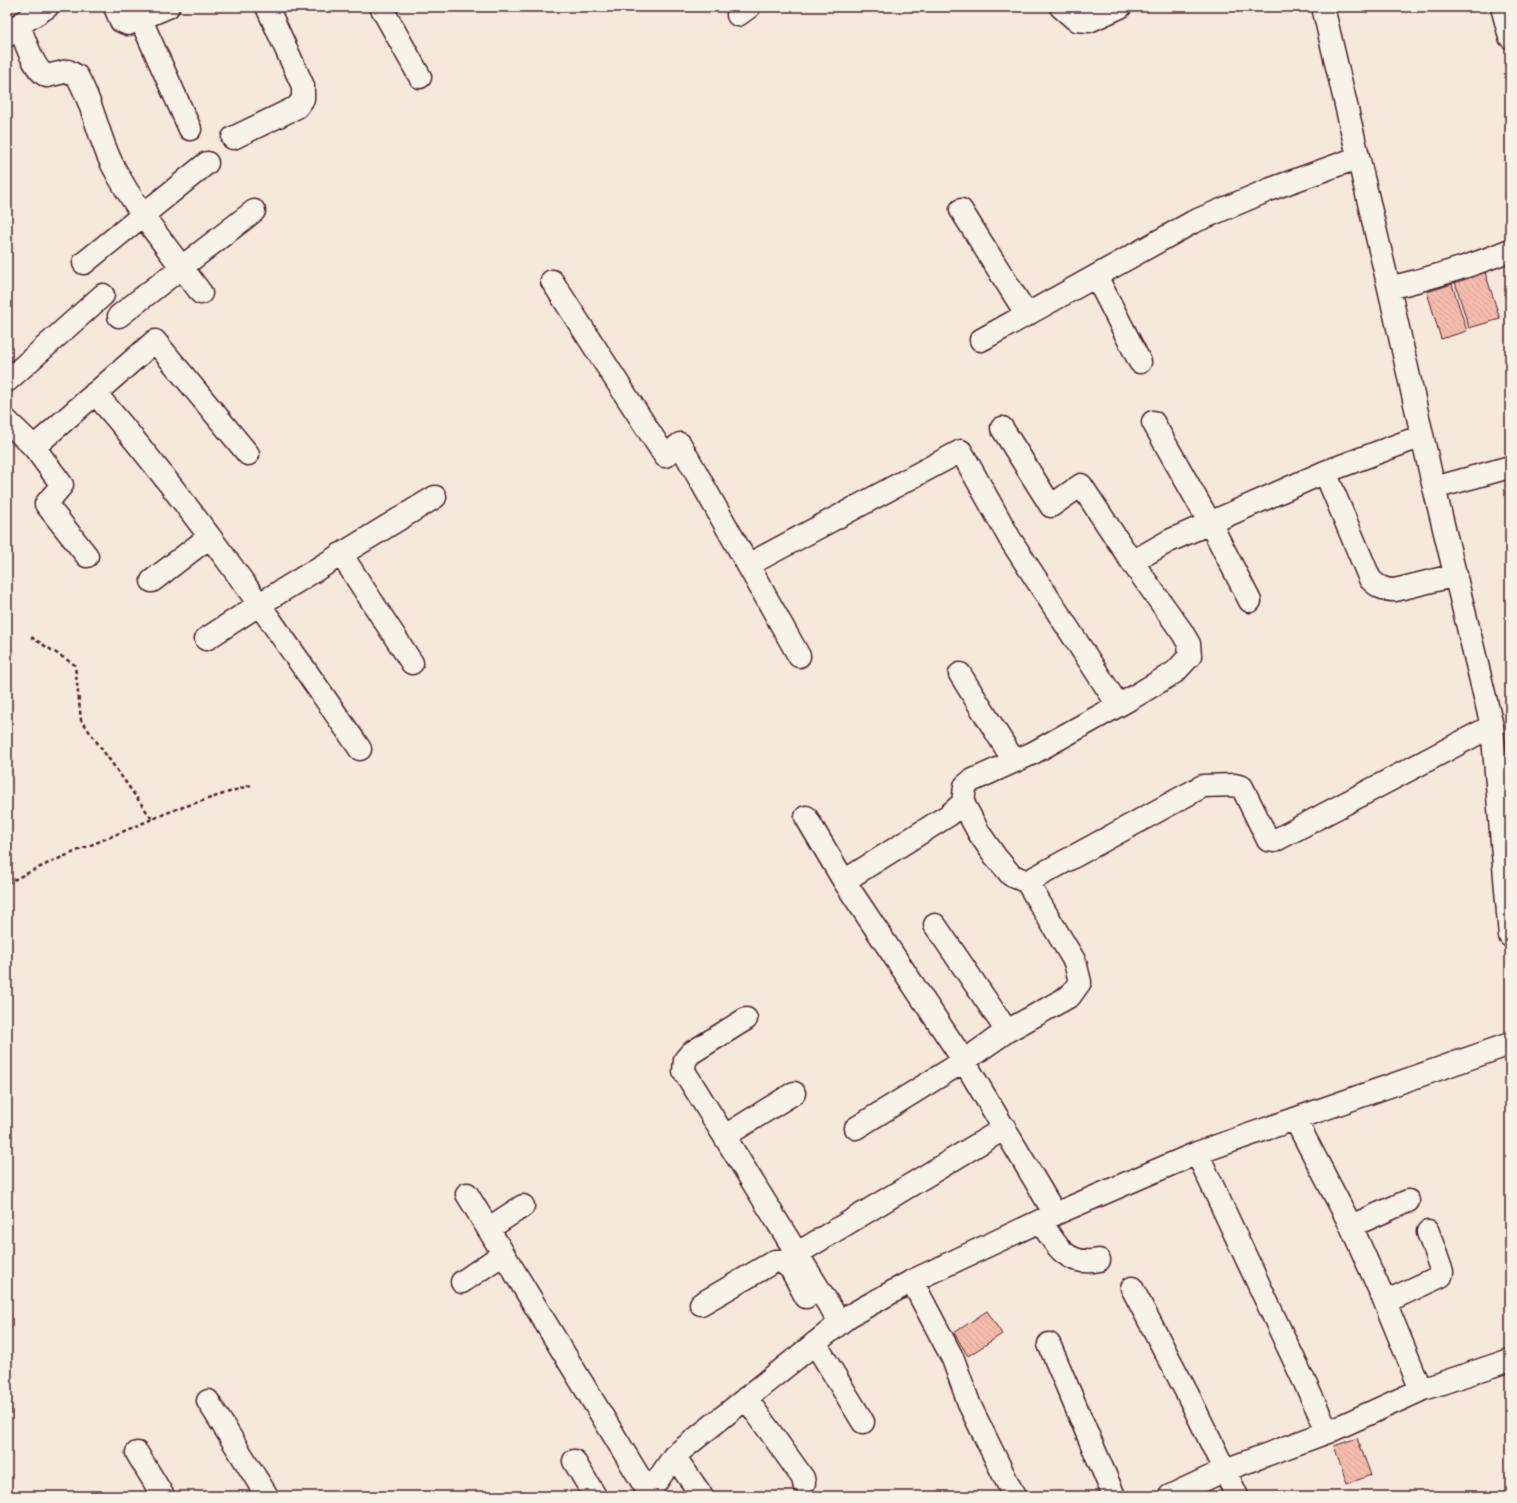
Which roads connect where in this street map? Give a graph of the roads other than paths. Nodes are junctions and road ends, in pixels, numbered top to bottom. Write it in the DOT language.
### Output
graph roads {
  1 [pos="47,7"];
  2 [pos="114,7"];
  3 [pos="168,7"];
  4 [pos="267,7"];
  5 [pos="381,7"];
  6 [pos="1061,7"];
  7 [pos="1120,7"];
  8 [pos="1323,7"];
  9 [pos="141,20"];
  10 [pos="10,32"];
  11 [pos="420,77"];
  12 [pos="190,129"];
  13 [pos="232,138"];
  14 [pos="1357,158"];
  15 [pos="207,163"];
  16 [pos="961,210"];
  17 [pos="254,211"];
  18 [pos="143,215"];
  19 [pos="1510,250"];
  20 [pos="84,263"];
  21 [pos="182,267"];
  22 [pos="1096,276"];
  23 [pos="552,281"];
  24 [pos="1389,288"];
  25 [pos="200,293"];
  26 [pos="104,295"];
  27 [pos="1027,315"];
  28 [pos="119,316"];
  29 [pos="981,340"];
  30 [pos="1140,362"];
  31 [pos="7,381"];
  32 [pos="95,393"];
  33 [pos="7,421"];
  34 [pos="1153,422"];
  35 [pos="1002,428"];
  36 [pos="1422,436"];
  37 [pos="34,447"];
  38 [pos="248,454"];
  39 [pos="1510,467"];
  40 [pos="1325,472"];
  41 [pos="1434,488"];
  42 [pos="435,498"];
  43 [pos="1210,523"];
  44 [pos="209,537"];
  45 [pos="341,554"];
  46 [pos="87,556"];
  47 [pos="1132,562"];
  48 [pos="748,565"];
  49 [pos="1456,575"];
  50 [pos="152,581"];
  51 [pos="1250,601"];
  52 [pos="260,604"];
  53 [pos="206,639"];
  54 [pos="799,656"];
  55 [pos="412,663"];
  56 [pos="960,674"];
  57 [pos="1118,705"];
  58 [pos="1492,726"];
  59 [pos="360,749"];
  60 [pos="1014,761"];
  61 [pos="1503,772"];
  62 [pos="963,803"];
  63 [pos="806,817"];
  64 [pos="844,881"];
  65 [pos="1027,882"];
  66 [pos="935,925"];
  67 [pos="1510,936"];
  68 [pos="746,1019"];
  69 [pos="1007,1031"];
  70 [pos="1510,1044"];
  71 [pos="964,1061"];
  72 [pos="794,1093"];
  73 [pos="1295,1119"];
  74 [pos="856,1128"];
  75 [pos="1005,1128"];
  76 [pos="725,1136"];
  77 [pos="1197,1152"];
  78 [pos="467,1194"];
  79 [pos="1408,1201"];
  80 [pos="523,1206"];
  81 [pos="1048,1217"];
  82 [pos="1351,1226"];
  83 [pos="488,1229"];
  84 [pos="1428,1232"];
  85 [pos="503,1254"];
  86 [pos="1099,1260"];
  87 [pos="798,1261"];
  88 [pos="912,1281"];
  89 [pos="462,1282"];
  90 [pos="1132,1288"];
  91 [pos="806,1297"];
  92 [pos="1385,1302"];
  93 [pos="700,1304"];
  94 [pos="840,1323"];
  95 [pos="815,1343"];
  96 [pos="1049,1344"];
  97 [pos="1510,1360"];
  98 [pos="1421,1390"];
  99 [pos="746,1398"];
  100 [pos="208,1401"];
  101 [pos="863,1422"];
  102 [pos="1328,1432"];
  103 [pos="137,1453"];
  104 [pos="674,1456"];
  105 [pos="574,1461"];
  106 [pos="1225,1470"];
  107 [pos="804,1483"];
  108 [pos="648,1495"];
  109 [pos="164,1496"];
  110 [pos="267,1496"];
  111 [pos="595,1496"];
  112 [pos="702,1496"];
  113 [pos="1014,1496"];
  114 [pos="1114,1496"];
  115 [pos="1170,1496"];
  116 [pos="1237,1496"];
  1 -- 10 [label="street"];
  2 -- 9 [label="street"];
  3 -- 9 [label="street"];
  4 -- 13 [label="street"];
  5 -- 11 [label="street"];
  6 -- 7 [label="street"];
  8 -- 14 [label="street"];
  9 -- 12 [label="street"];
  10 -- 18 [label="street"];
  14 -- 22 [label="street"];
  14 -- 24 [label="street"];
  15 -- 18 [label="street"];
  16 -- 27 [label="street"];
  17 -- 21 [label="street"];
  18 -- 20 [label="street"];
  18 -- 21 [label="street"];
  19 -- 24 [label="street"];
  21 -- 25 [label="street"];
  21 -- 28 [label="street"];
  22 -- 27 [label="street"];
  22 -- 30 [label="street"];
  23 -- 48 [label="street"];
  24 -- 36 [label="street"];
  26 -- 31 [label="street"];
  27 -- 29 [label="street"];
  32 -- 37 [label="street"];
  32 -- 38 [label="street"];
  32 -- 44 [label="street"];
  33 -- 37 [label="street"];
  34 -- 43 [label="street"];
  35 -- 47 [label="street"];
  36 -- 40 [label="street"];
  36 -- 41 [label="street"];
  37 -- 46 [label="street"];
  39 -- 41 [label="street"];
  40 -- 43 [label="street"];
  40 -- 49 [label="street"];
  41 -- 49 [label="street"];
  42 -- 45 [label="street"];
  43 -- 47 [label="street"];
  43 -- 51 [label="street"];
  44 -- 50 [label="street"];
  44 -- 52 [label="street"];
  45 -- 52 [label="street"];
  45 -- 55 [label="street"];
  47 -- 57 [label="street"];
  48 -- 54 [label="street"];
  48 -- 57 [label="street"];
  49 -- 58 [label="street"];
  52 -- 53 [label="street"];
  52 -- 59 [label="street"];
  56 -- 60 [label="street"];
  57 -- 60 [label="street"];
  58 -- 61 [label="street"];
  58 -- 65 [label="street"];
  60 -- 62 [label="street"];
  61 -- 67 [label="street"];
  62 -- 64 [label="street"];
  62 -- 65 [label="street"];
  63 -- 64 [label="street"];
  64 -- 71 [label="street"];
  65 -- 69 [label="street"];
  66 -- 69 [label="street"];
  68 -- 76 [label="street"];
  69 -- 71 [label="street"];
  70 -- 73 [label="street"];
  71 -- 74 [label="street"];
  71 -- 75 [label="street"];
  72 -- 76 [label="street"];
  73 -- 77 [label="street"];
  73 -- 82 [label="street"];
  75 -- 81 [label="street"];
  75 -- 87 [label="street"];
  76 -- 87 [label="street"];
  77 -- 81 [label="street"];
  77 -- 102 [label="street"];
  78 -- 83 [label="street"];
  79 -- 82 [label="street"];
  80 -- 83 [label="street"];
  81 -- 86 [label="street"];
  81 -- 88 [label="street"];
  82 -- 92 [label="street"];
  83 -- 85 [label="street"];
  84 -- 92 [label="street"];
  85 -- 89 [label="street"];
  85 -- 108 [label="street"];
  87 -- 91 [label="street"];
  87 -- 93 [label="street"];
  87 -- 94 [label="street"];
  88 -- 94 [label="street"];
  88 -- 113 [label="street"];
  90 -- 106 [label="street"];
  92 -- 98 [label="street"];
  94 -- 95 [label="street"];
  95 -- 99 [label="street"];
  95 -- 101 [label="street"];
  96 -- 114 [label="street"];
  97 -- 98 [label="street"];
  98 -- 102 [label="street"];
  99 -- 104 [label="street"];
  99 -- 107 [label="street"];
  100 -- 110 [label="street"];
  102 -- 106 [label="street"];
  103 -- 109 [label="street"];
  104 -- 108 [label="street"];
  104 -- 112 [label="street"];
  105 -- 111 [label="street"];
  106 -- 115 [label="street"];
  106 -- 116 [label="street"];
}
